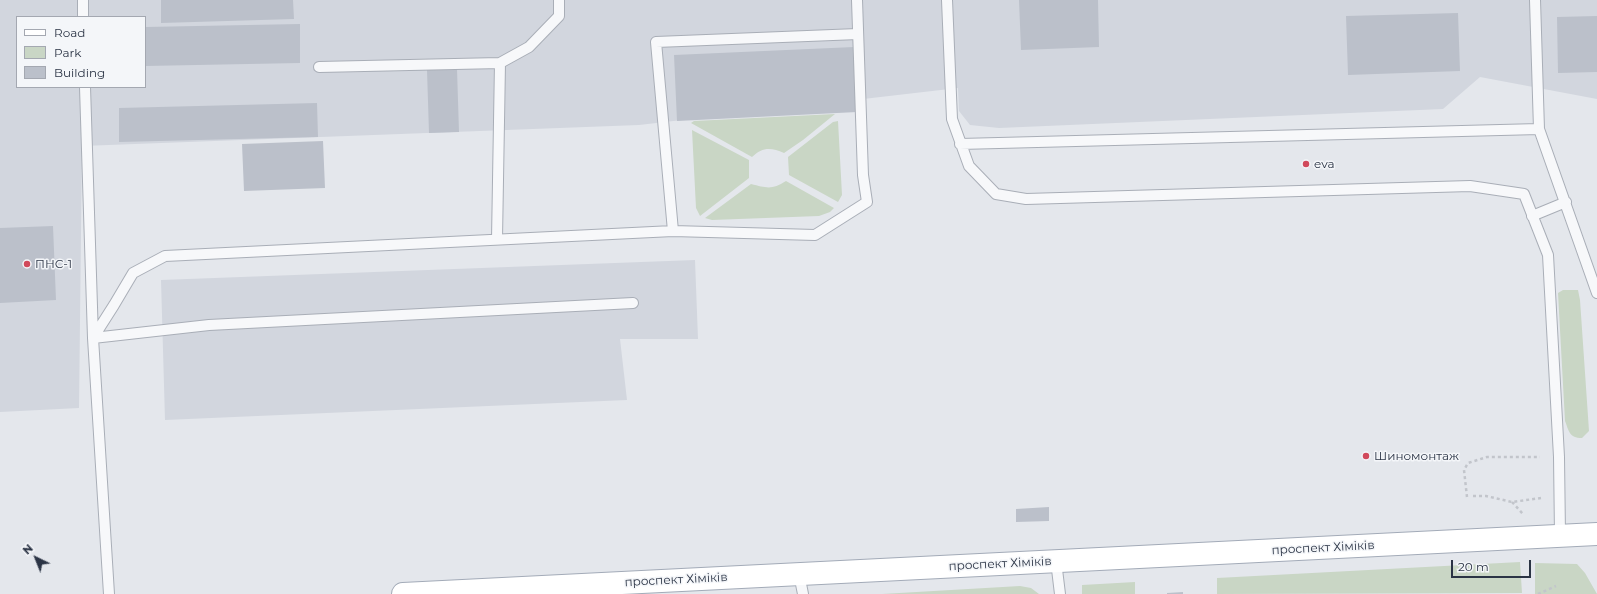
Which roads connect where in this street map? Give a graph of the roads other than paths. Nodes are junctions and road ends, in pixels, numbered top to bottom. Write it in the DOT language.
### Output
graph roads {
  1 [pos="83,0"];
  2 [pos="559,0"];
  3 [pos="857,0"];
  4 [pos="947,0"];
  5 [pos="1535,0"];
  6 [pos="83,16"];
  7 [pos="858,34"];
  8 [pos="500,63"];
  9 [pos="319,67"];
  10 [pos="85,88"];
  11 [pos="1539,129"];
  12 [pos="960,144"];
  13 [pos="1566,202"];
  14 [pos="1532,216"];
  15 [pos="673,231"];
  16 [pos="497,239"];
  17 [pos="1597,293"];
  18 [pos="633,303"];
  19 [pos="93,338"];
  20 [pos="1597,534"];
  21 [pos="1560,536"];
  22 [pos="1056,561"];
  23 [pos="801,584"];
  24 [pos="109,594"];
  25 [pos="403,594"];
  26 [pos="1060,594"];
  1 -- 6 [label="lane"];
  2 -- 8 [label="lane"];
  3 -- 7 [label="lane"];
  4 -- 12 [label="lane"];
  5 -- 11 [label="lane"];
  7 -- 15 [label="lane"];
  7 -- 15 [label="lane"];
  8 -- 9 [label="lane"];
  8 -- 16 [label="lane"];
  10 -- 19 [label="lane"];
  11 -- 12 [label="lane"];
  11 -- 13 [label="lane"];
  12 -- 14 [label="lane"];
  13 -- 14 [label="lane"];
  13 -- 17 [label="lane"];
  14 -- 21 [label="lane"];
  15 -- 16 [label="lane"];
  16 -- 19 [label="lane"];
  18 -- 19 [label="lane"];
  19 -- 24 [label="lane"];
  20 -- 21 [label="main road, проспект Хіміків"];
  21 -- 22 [label="main road, проспект Хіміків"];
  22 -- 23 [label="main road, проспект Хіміків"];
  22 -- 26 [label="lane"];
  23 -- 25 [label="main road, проспект Хіміків"];
}
